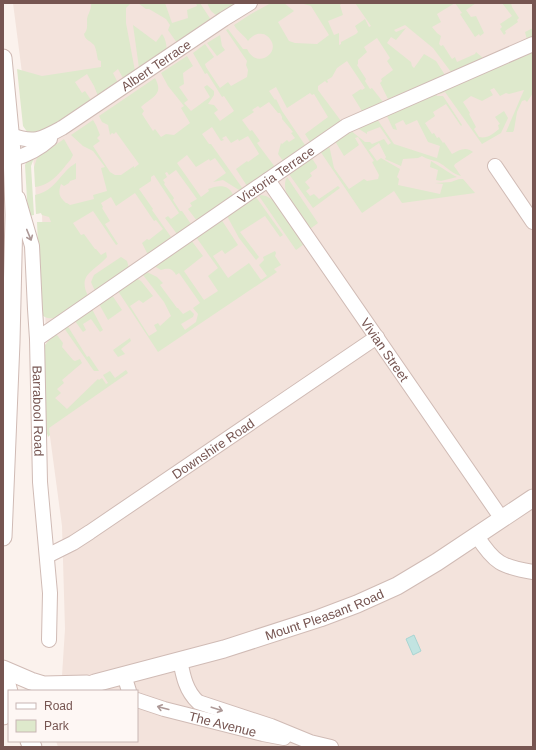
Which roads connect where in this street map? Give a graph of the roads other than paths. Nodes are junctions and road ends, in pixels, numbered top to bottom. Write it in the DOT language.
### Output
graph roads {
  1 [pos="250,3"];
  2 [pos="533,44"];
  3 [pos="3,58"];
  4 [pos="62,128"];
  5 [pos="11,135"];
  6 [pos="13,159"];
  7 [pos="495,166"];
  8 [pos="268,180"];
  9 [pos="14,184"];
  10 [pos="533,222"];
  11 [pos="377,337"];
  12 [pos="37,338"];
  13 [pos="533,498"];
  14 [pos="502,519"];
  15 [pos="477,536"];
  16 [pos="3,537"];
  17 [pos="47,556"];
  18 [pos="533,572"];
  19 [pos="49,640"];
  20 [pos="180,660"];
  21 [pos="3,669"];
  22 [pos="3,673"];
  23 [pos="95,683"];
  24 [pos="126,683"];
  25 [pos="78,690"];
  26 [pos="8,692"];
  27 [pos="138,700"];
  28 [pos="310,742"];
  29 [pos="330,747"];
  1 -- 4 [label="street, Albert Terrace"];
  2 -- 8 [label="street, Victoria Terrace"];
  3 -- 5 [label="street, Barrabool Road"];
  4 -- 5 [label="street, Albert Terrace"];
  4 -- 6 [label="street, Albert Terrace"];
  5 -- 6 [label="street, Barrabool Road"];
  6 -- 9 [label="street, Barrabool Road"];
  7 -- 10 [label="street"];
  8 -- 11 [label="street, Vivian Street"];
  8 -- 12 [label="street, Victoria Terrace"];
  9 -- 12 [label="street, Barrabool Road, one-way"];
  9 -- 16 [label="street, Barrabool Road"];
  11 -- 14 [label="street, Vivian Street"];
  11 -- 17 [label="street, Downshire Road"];
  12 -- 17 [label="street, Barrabool Road"];
  13 -- 14 [label="street, Mount Pleasant Road"];
  14 -- 15 [label="street, Mount Pleasant Road"];
  15 -- 18 [label="street"];
  15 -- 20 [label="street, Mount Pleasant Road"];
  17 -- 19 [label="street, Barrabool Road"];
  20 -- 24 [label="street, Mount Pleasant Road"];
  20 -- 28 [label="street, The Avenue, one-way"];
  21 -- 23 [label="street, Mount Pleasant Road"];
  22 -- 26 [label="main road"];
  23 -- 24 [label="street, Mount Pleasant Road"];
  23 -- 25 [label="street, Mount Pleasant Road"];
  28 -- 27 [label="street, The Avenue, one-way"];
  28 -- 29 [label="street, The Avenue"];
}
